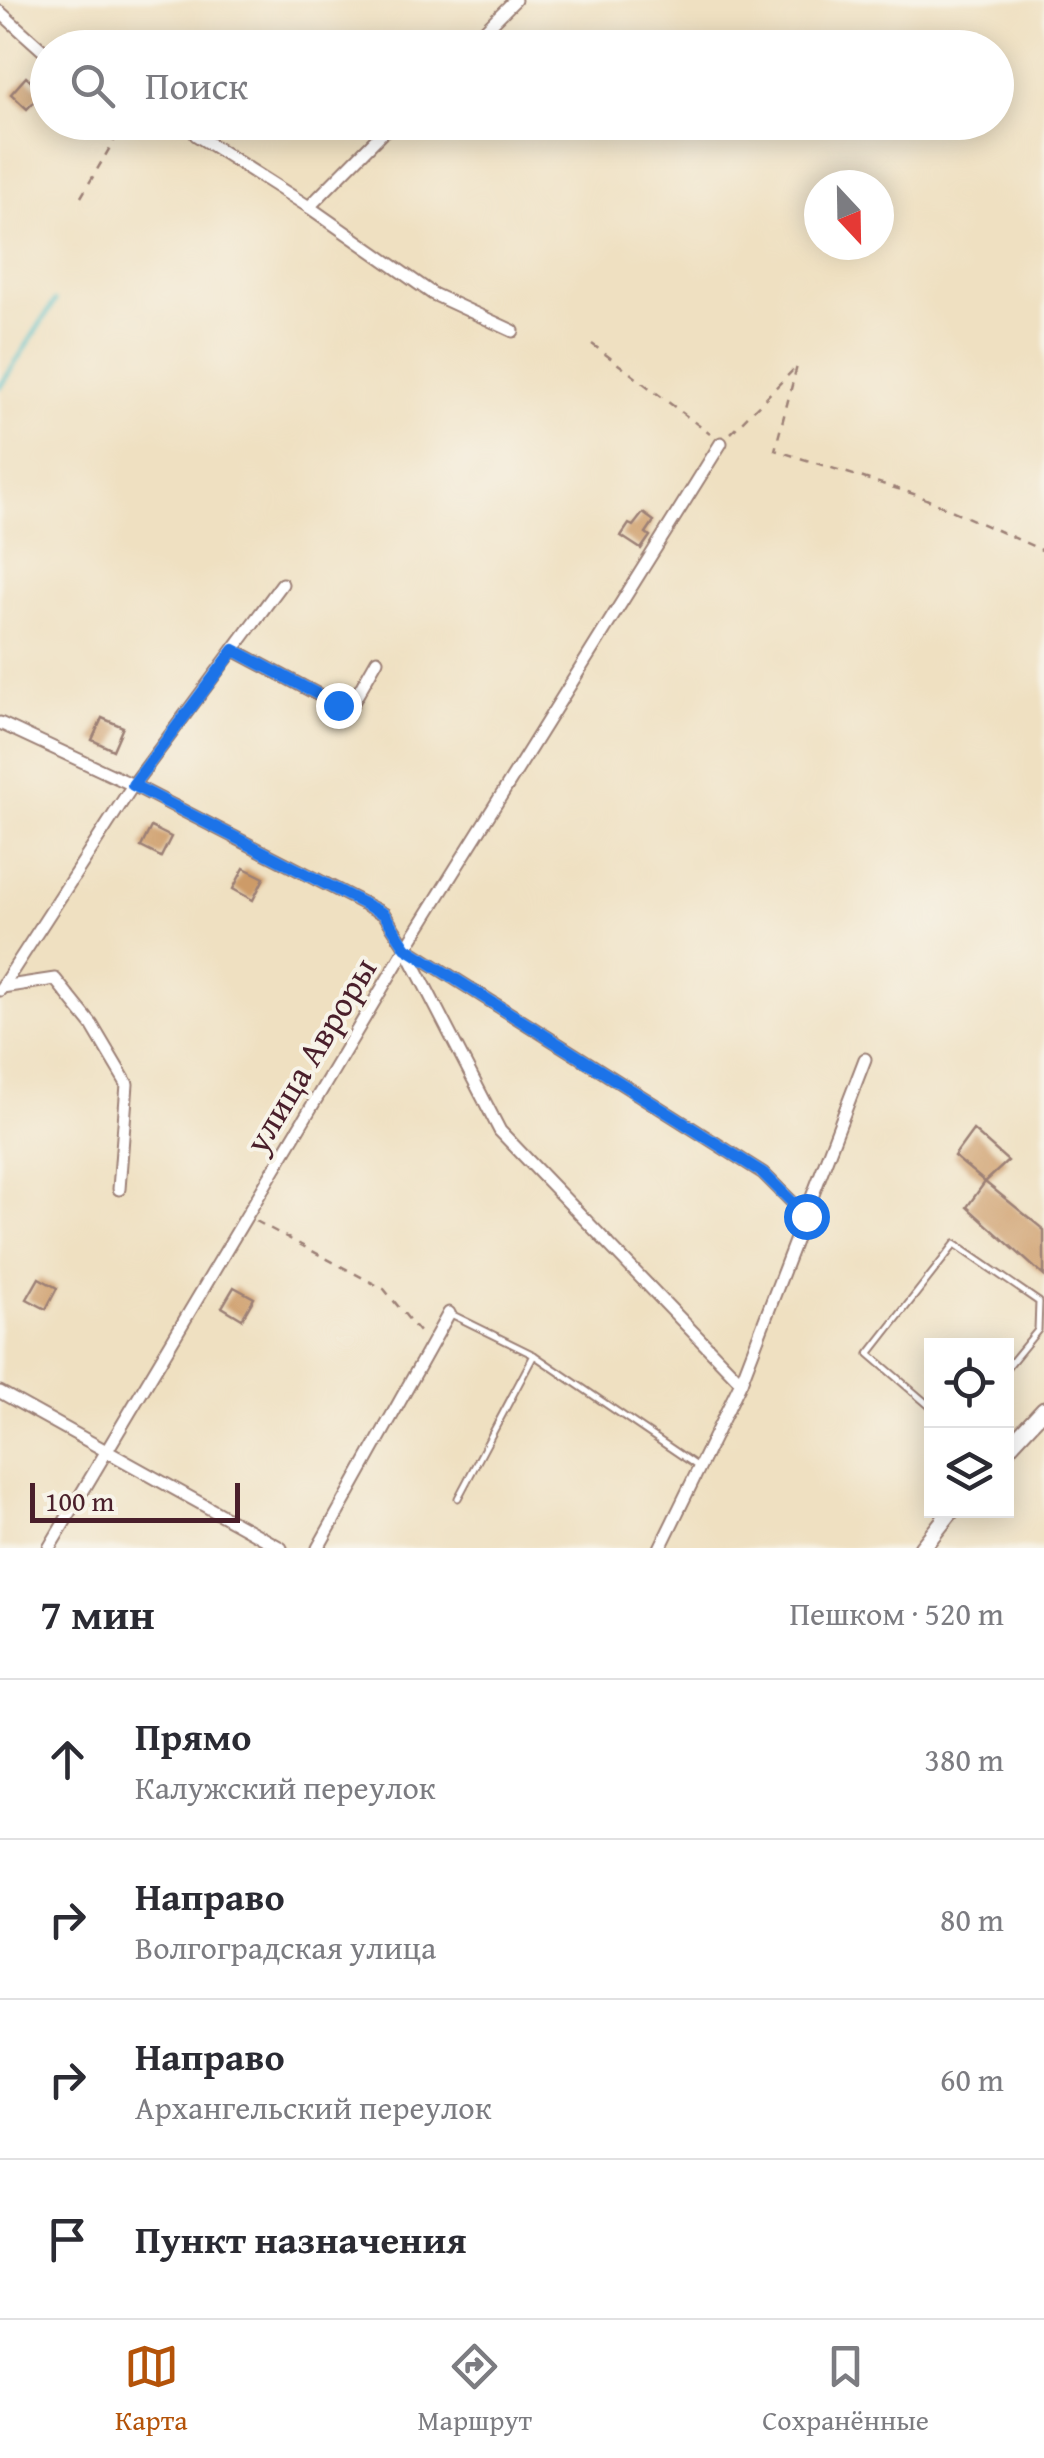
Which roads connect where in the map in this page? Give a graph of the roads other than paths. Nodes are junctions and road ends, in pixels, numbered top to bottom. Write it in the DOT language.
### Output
graph roads {
  1 [pos="515,0"];
  2 [pos="0,12"];
  3 [pos="486,30"];
  4 [pos="30,39"];
  5 [pos="205,140"];
  6 [pos="375,140"];
  7 [pos="309,207"];
  8 [pos="513,331"];
  9 [pos="721,443"];
  10 [pos="282,584"];
  11 [pos="234,650"];
  12 [pos="377,660"];
  13 [pos="0,724"];
  14 [pos="133,785"];
  15 [pos="406,948"];
  16 [pos="1,988"];
  17 [pos="866,1060"];
  18 [pos="119,1188"];
  19 [pos="806,1216"];
  20 [pos="449,1313"];
  21 [pos="534,1355"];
  22 [pos="1014,1359"];
  23 [pos="741,1382"];
  24 [pos="0,1392"];
  25 [pos="924,1401"];
  26 [pos="1044,1409"];
  27 [pos="1014,1441"];
  28 [pos="107,1450"];
  29 [pos="699,1468"];
  30 [pos="458,1498"];
  31 [pos="946,1518"];
  32 [pos="50,1548"];
  33 [pos="281,1548"];
  34 [pos="318,1548"];
  35 [pos="660,1548"];
  36 [pos="922,1548"];
  1 -- 3 [label="street"];
  2 -- 4 [label="street"];
  5 -- 7 [label="street"];
  6 -- 7 [label="street"];
  7 -- 8 [label="street"];
  9 -- 15 [label="street, улица Авроры"];
  10 -- 11 [label="street"];
  11 -- 12 [label="street"];
  11 -- 14 [label="street"];
  13 -- 14 [label="street"];
  14 -- 15 [label="street"];
  14 -- 16 [label="street"];
  15 -- 19 [label="street"];
  15 -- 23 [label="street"];
  15 -- 28 [label="street, улица Авроры"];
  16 -- 18 [label="street"];
  17 -- 19 [label="street"];
  19 -- 23 [label="street"];
  20 -- 21 [label="lane"];
  20 -- 34 [label="street"];
  21 -- 29 [label="lane"];
  21 -- 30 [label="lane"];
  22 -- 25 [label="lane"];
  23 -- 29 [label="street"];
  24 -- 28 [label="street"];
  26 -- 27 [label="main road"];
  28 -- 32 [label="street, улица Авроры"];
  28 -- 33 [label="street"];
  29 -- 35 [label="street"];
  31 -- 36 [label="main road"];
}
